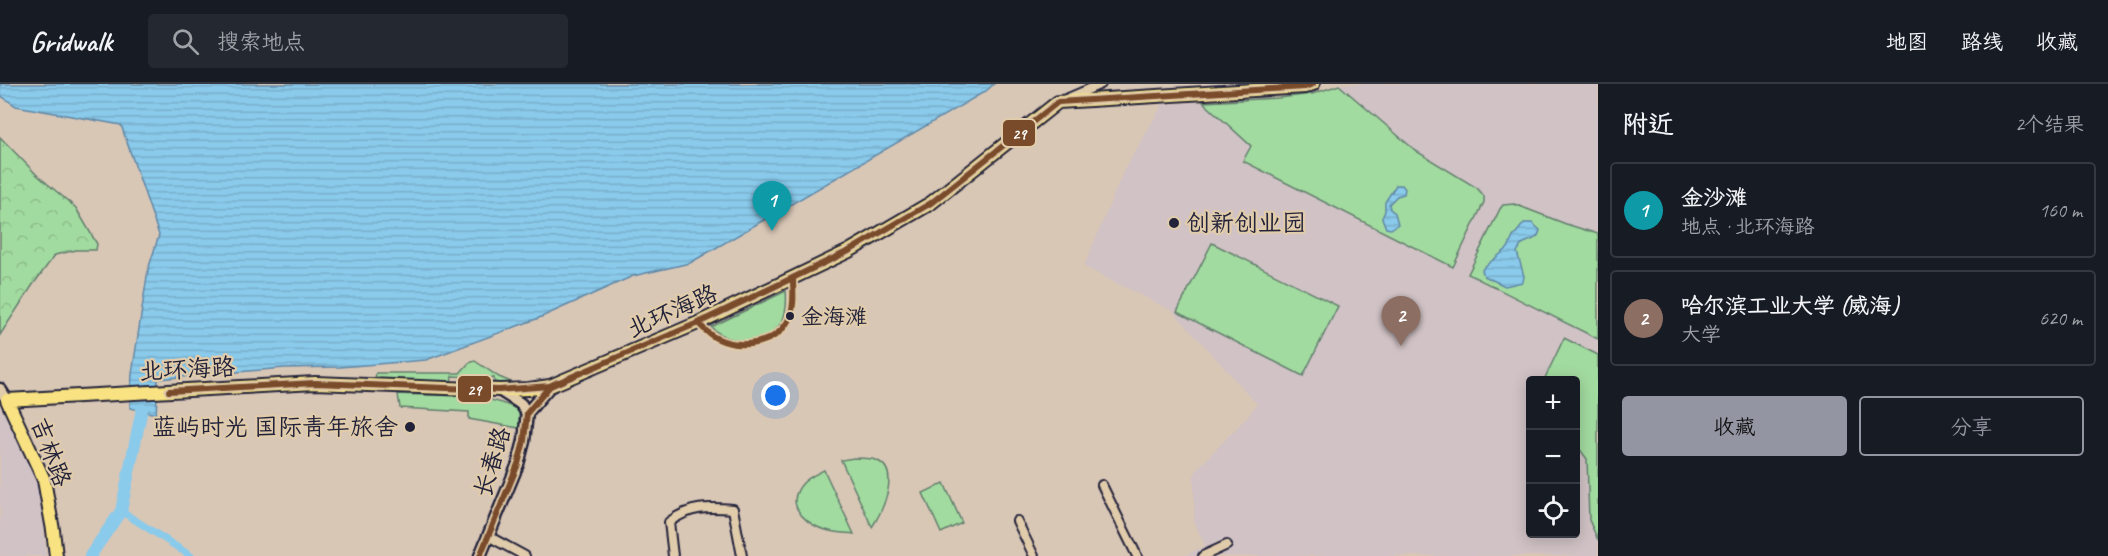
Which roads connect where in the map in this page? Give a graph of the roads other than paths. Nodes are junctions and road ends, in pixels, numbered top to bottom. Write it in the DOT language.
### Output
graph roads {
  1 [pos="1101,84"];
  2 [pos="1313,84"];
  3 [pos="1058,102"];
  4 [pos="550,386"];
  5 [pos="0,389"];
  6 [pos="499,390"];
  7 [pos="7,400"];
  8 [pos="28,400"];
  9 [pos="527,413"];
  10 [pos="15,417"];
  11 [pos="1102,485"];
  12 [pos="1017,521"];
  13 [pos="488,536"];
  14 [pos="1227,545"];
  15 [pos="56,556"];
  16 [pos="480,556"];
  17 [pos="525,556"];
  18 [pos="673,556"];
  19 [pos="742,556"];
  20 [pos="1034,556"];
  21 [pos="1137,556"];
  22 [pos="1203,556"];
  1 -- 3 [label="street"];
  2 -- 3 [label="main road"];
  3 -- 4 [label="main road, 北环海路"];
  4 -- 6 [label="main road, 北环海路"];
  4 -- 9 [label="street, 长春路"];
  5 -- 7 [label="street"];
  6 -- 8 [label="main road, 北环海路"];
  6 -- 9 [label="street"];
  7 -- 8 [label="main road, 北环海路"];
  7 -- 10 [label="main road, 吉林路"];
  8 -- 10 [label="main road"];
  9 -- 13 [label="street, 长春路"];
  10 -- 15 [label="main road, 吉林路"];
  11 -- 21 [label="street"];
  12 -- 20 [label="street"];
  13 -- 16 [label="street, 长春路"];
  13 -- 17 [label="street"];
  14 -- 22 [label="street"];
  18 -- 19 [label="street"];
}
